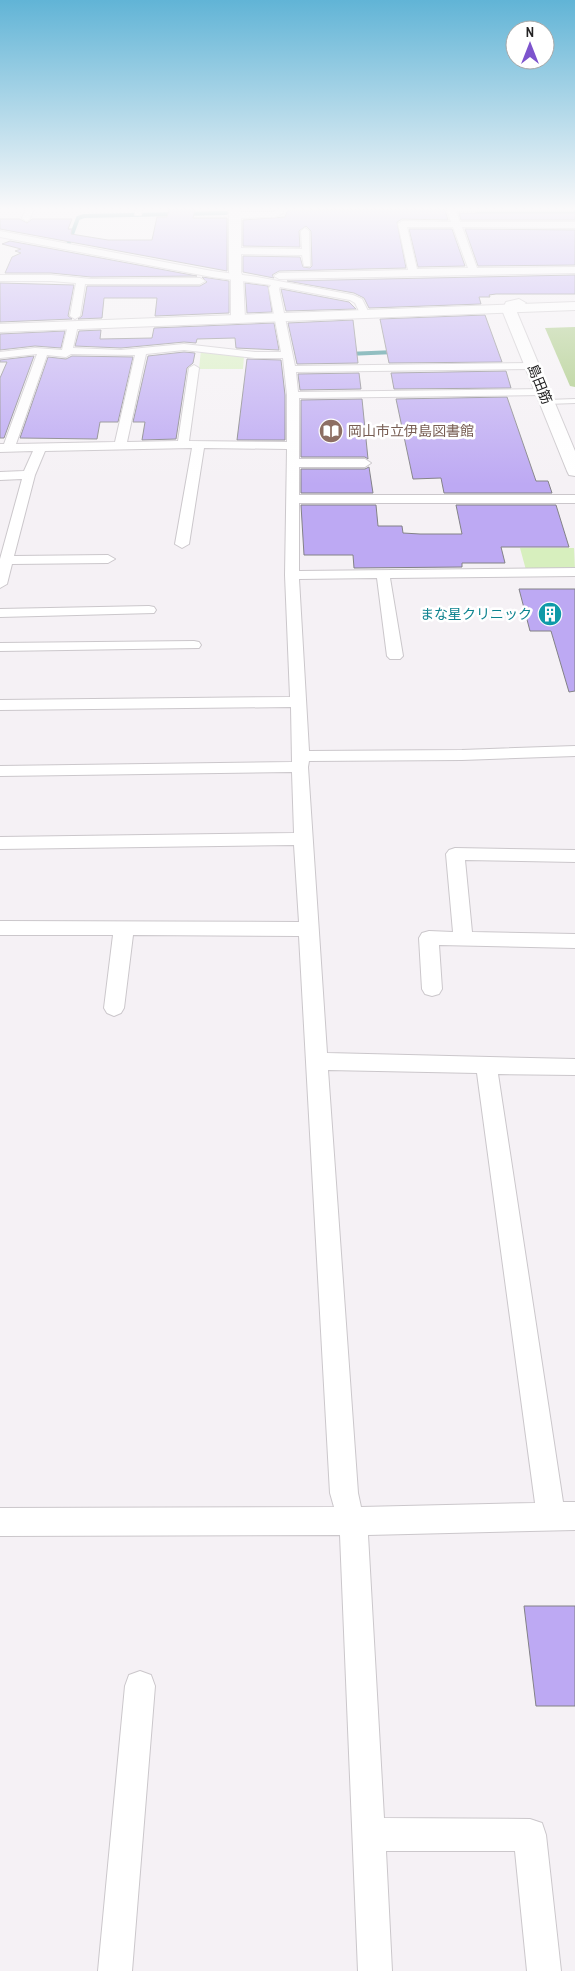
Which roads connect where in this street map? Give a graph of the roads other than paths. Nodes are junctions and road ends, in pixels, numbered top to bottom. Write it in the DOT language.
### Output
graph roads {
  1 [pos="78,301"];
  2 [pos="238,301"];
  3 [pos="276,301"];
  4 [pos="359,301"];
  5 [pos="575,305"];
  6 [pos="514,306"];
  7 [pos="362,309"];
  8 [pos="279,314"];
  9 [pos="238,315"];
  10 [pos="74,320"];
  11 [pos="0,321"];
  12 [pos="0,328"];
  13 [pos="43,351"];
  14 [pos="67,351"];
  15 [pos="141,352"];
  16 [pos="0,355"];
  17 [pos="287,355"];
  18 [pos="533,366"];
  19 [pos="194,368"];
  20 [pos="290,369"];
  21 [pos="293,395"];
  22 [pos="545,397"];
  23 [pos="575,401"];
  24 [pos="182,444"];
  25 [pos="120,446"];
  26 [pos="198,446"];
  27 [pos="292,446"];
  28 [pos="40,447"];
  29 [pos="4,448"];
  30 [pos="292,463"];
  31 [pos="365,463"];
  32 [pos="575,471"];
  33 [pos="29,475"];
  34 [pos="0,476"];
  35 [pos="293,499"];
  36 [pos="575,499"];
  37 [pos="7,532"];
  38 [pos="182,544"];
  39 [pos="108,559"];
  40 [pos="3,566"];
  41 [pos="575,572"];
  42 [pos="292,575"];
  43 [pos="383,575"];
  44 [pos="0,584"];
  45 [pos="149,610"];
  46 [pos="0,613"];
  47 [pos="194,645"];
  48 [pos="0,647"];
  49 [pos="395,656"];
  50 [pos="298,702"];
  51 [pos="0,705"];
  52 [pos="575,751"];
  53 [pos="301,762"];
  54 [pos="0,771"];
  55 [pos="303,839"];
  56 [pos="0,843"];
  57 [pos="575,856"];
  58 [pos="124,927"];
  59 [pos="0,928"];
  60 [pos="308,928"];
  61 [pos="463,939"];
  62 [pos="575,941"];
  63 [pos="432,989"];
  64 [pos="114,1008"];
  65 [pos="316,1061"];
  66 [pos="486,1064"];
  67 [pos="575,1067"];
  68 [pos="563,1516"];
  69 [pos="351,1521"];
  70 [pos="0,1522"];
  71 [pos="140,1686"];
  72 [pos="369,1834"];
  73 [pos="116,1971"];
  74 [pos="375,1971"];
  75 [pos="544,1971"];
  1 -- 10 [label="street"];
  2 -- 9 [label="main road"];
  3 -- 8 [label="street"];
  4 -- 7 [label="street"];
  5 -- 6 [label="main road"];
  6 -- 7 [label="main road"];
  6 -- 8 [label="main road"];
  6 -- 18 [label="main road, 島田筋"];
  7 -- 8 [label="main road"];
  8 -- 9 [label="main road"];
  8 -- 17 [label="street"];
  9 -- 10 [label="main road"];
  9 -- 11 [label="main road"];
  10 -- 11 [label="main road"];
  10 -- 12 [label="main road"];
  10 -- 14 [label="street"];
  13 -- 14 [label="street"];
  13 -- 16 [label="street"];
  13 -- 29 [label="street"];
  14 -- 15 [label="street"];
  15 -- 17 [label="street"];
  15 -- 25 [label="street"];
  17 -- 20 [label="street"];
  18 -- 20 [label="street"];
  18 -- 22 [label="main road, 島田筋"];
  19 -- 24 [label="street"];
  20 -- 21 [label="street"];
  21 -- 22 [label="street"];
  21 -- 27 [label="street"];
  22 -- 23 [label="lane"];
  22 -- 32 [label="main road, 島田筋"];
  24 -- 25 [label="street"];
  24 -- 26 [label="street"];
  25 -- 28 [label="street"];
  26 -- 27 [label="street"];
  26 -- 38 [label="street"];
  27 -- 30 [label="street"];
  28 -- 29 [label="street"];
  28 -- 33 [label="street"];
  30 -- 31 [label="street"];
  30 -- 35 [label="street"];
  33 -- 34 [label="street"];
  33 -- 37 [label="street"];
  35 -- 36 [label="street"];
  35 -- 42 [label="street"];
  37 -- 40 [label="street"];
  39 -- 40 [label="street"];
  40 -- 44 [label="street"];
  41 -- 43 [label="street"];
  42 -- 43 [label="street"];
  42 -- 50 [label="street"];
  43 -- 49 [label="street"];
  45 -- 46 [label="street"];
  47 -- 48 [label="street"];
  50 -- 51 [label="street"];
  50 -- 53 [label="street"];
  52 -- 53 [label="street"];
  53 -- 54 [label="street"];
  53 -- 55 [label="street"];
  55 -- 56 [label="street"];
  55 -- 60 [label="street"];
  57 -- 61 [label="street"];
  58 -- 59 [label="street"];
  58 -- 60 [label="street"];
  58 -- 64 [label="street"];
  60 -- 65 [label="street"];
  61 -- 62 [label="street"];
  61 -- 63 [label="street"];
  65 -- 66 [label="street"];
  65 -- 69 [label="street"];
  66 -- 67 [label="street"];
  66 -- 68 [label="street"];
  68 -- 69 [label="street"];
  69 -- 70 [label="street"];
  69 -- 72 [label="street"];
  71 -- 73 [label="street"];
  72 -- 74 [label="street"];
  72 -- 75 [label="street"];
}
